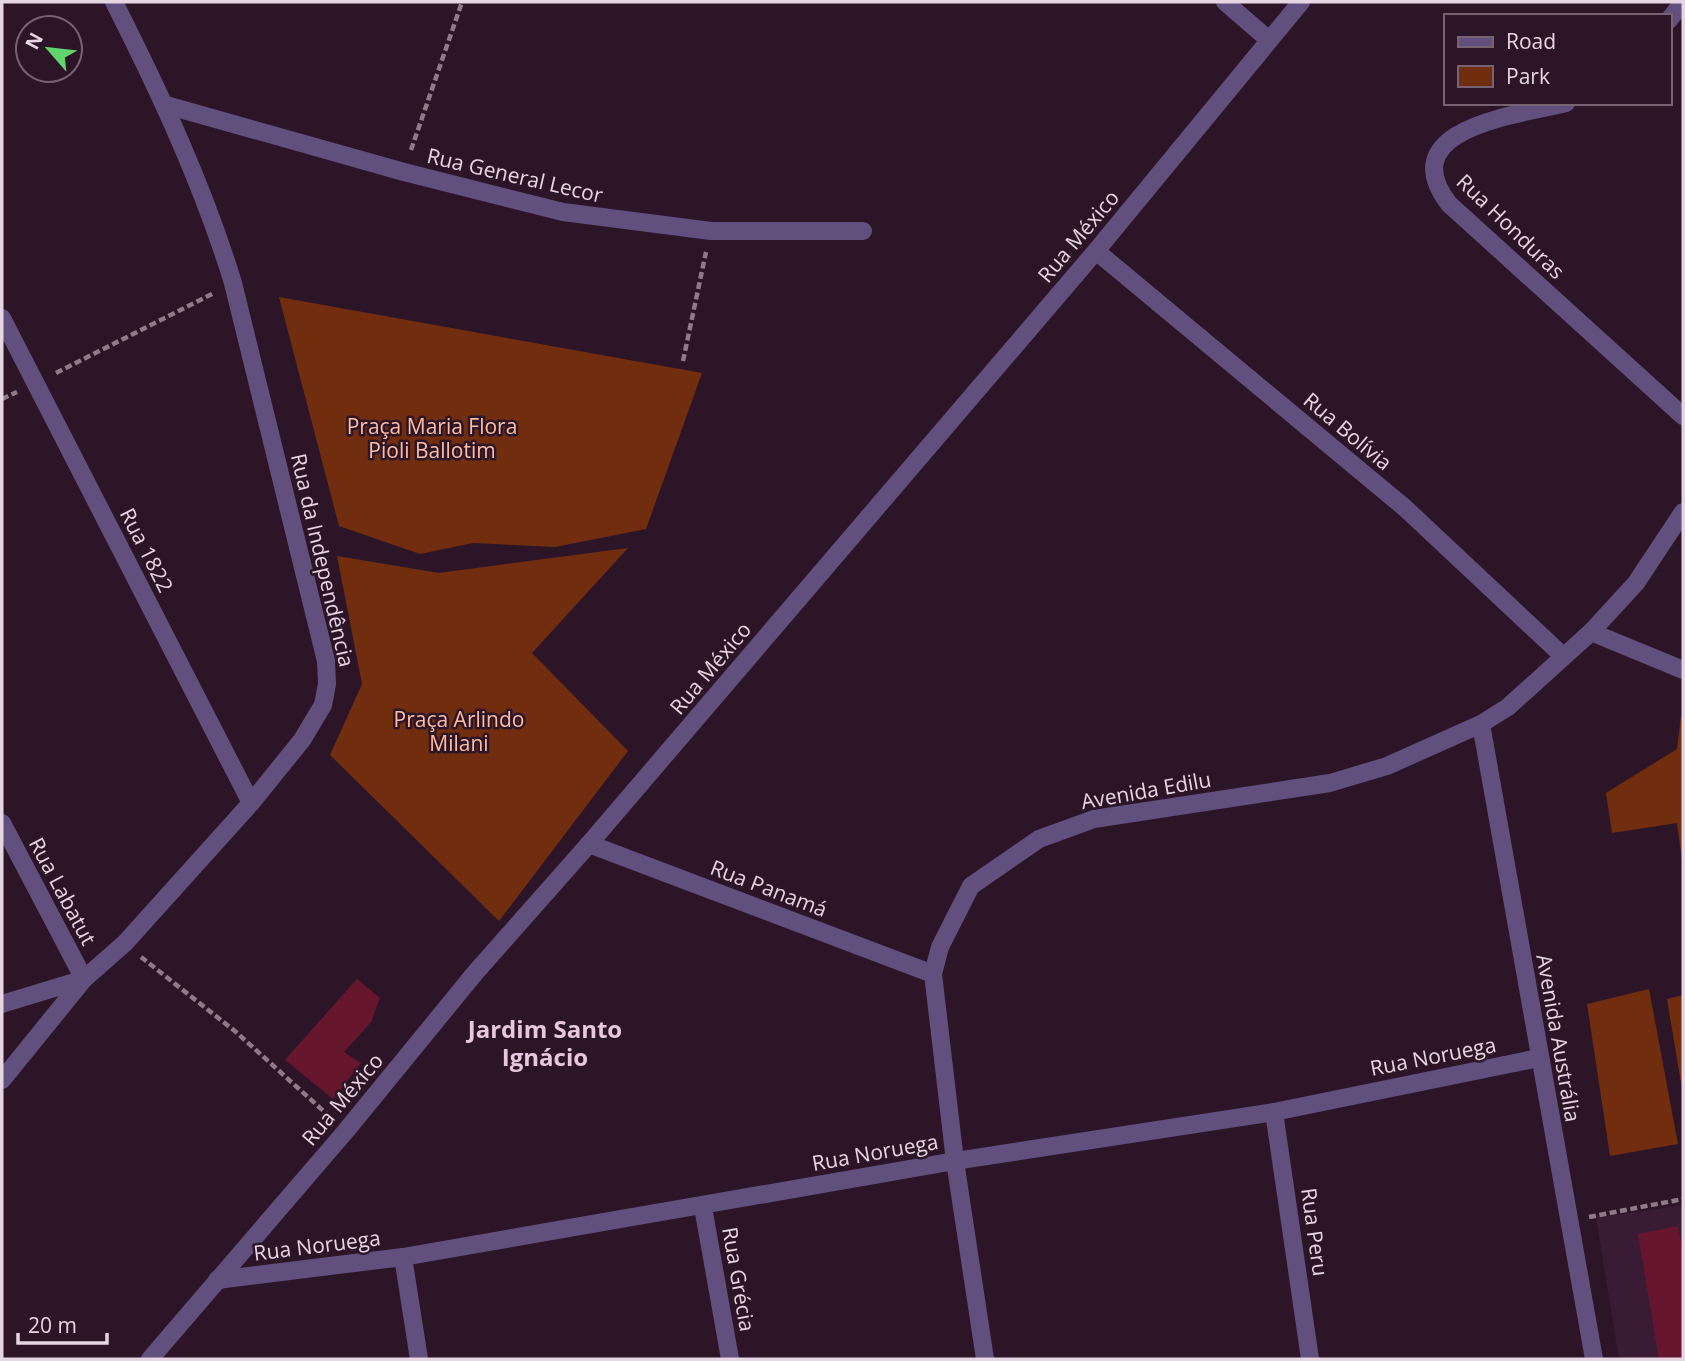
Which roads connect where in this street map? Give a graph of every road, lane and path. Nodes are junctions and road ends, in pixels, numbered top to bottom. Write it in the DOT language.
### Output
graph roads {
  1 [pos="114,2"];
  2 [pos="462,2"];
  3 [pos="1225,2"];
  4 [pos="1301,2"];
  5 [pos="1683,2"];
  6 [pos="1671,17"];
  7 [pos="1269,40"];
  8 [pos="166,105"];
  9 [pos="1558,105"];
  10 [pos="404,172"];
  11 [pos="711,231"];
  12 [pos="863,231"];
  13 [pos="1096,251"];
  14 [pos="233,284"];
  15 [pos="2,318"];
  16 [pos="683,361"];
  17 [pos="35,383"];
  18 [pos="2,399"];
  19 [pos="1683,416"];
  20 [pos="1683,512"];
  21 [pos="1591,632"];
  22 [pos="1563,656"];
  23 [pos="1683,670"];
  24 [pos="1481,724"];
  25 [pos="251,803"];
  26 [pos="2,823"];
  27 [pos="589,845"];
  28 [pos="125,943"];
  29 [pos="933,974"];
  30 [pos="84,979"];
  31 [pos="2,1004"];
  32 [pos="1539,1058"];
  33 [pos="2,1080"];
  34 [pos="1274,1112"];
  35 [pos="345,1132"];
  36 [pos="954,1161"];
  37 [pos="1683,1199"];
  38 [pos="703,1207"];
  39 [pos="1568,1221"];
  40 [pos="403,1257"];
  41 [pos="217,1280"];
  42 [pos="150,1359"];
  43 [pos="419,1359"];
  44 [pos="730,1359"];
  45 [pos="985,1359"];
  46 [pos="1310,1359"];
  47 [pos="1594,1359"];
  1 -- 8 [label="street, Rua da Independência"];
  2 -- 10 [label="path"];
  3 -- 7 [label="street"];
  4 -- 7 [label="street, Rua México"];
  5 -- 6 [label="street"];
  7 -- 13 [label="street, Rua México"];
  8 -- 10 [label="street, Rua General Lecor"];
  8 -- 14 [label="street, Rua da Independência"];
  9 -- 19 [label="street, Rua Honduras"];
  10 -- 11 [label="street, Rua General Lecor"];
  11 -- 12 [label="street, Rua General Lecor"];
  11 -- 16 [label="path"];
  13 -- 22 [label="street, Rua Bolívia"];
  13 -- 27 [label="street, Rua México"];
  14 -- 17 [label="path"];
  14 -- 25 [label="street, Rua da Independência"];
  15 -- 17 [label="street, Rua 1822"];
  17 -- 18 [label="path"];
  17 -- 25 [label="street, Rua 1822"];
  20 -- 21 [label="street, Avenida Edilu"];
  21 -- 22 [label="street, Avenida Edilu"];
  21 -- 23 [label="street"];
  22 -- 24 [label="street, Avenida Edilu"];
  24 -- 29 [label="street, Avenida Edilu"];
  24 -- 32 [label="street, Avenida Austrália"];
  25 -- 28 [label="street, Rua da Independência"];
  26 -- 30 [label="street, Rua Labatut"];
  27 -- 29 [label="street, Rua Panamá"];
  27 -- 35 [label="street, Rua México"];
  28 -- 30 [label="street, Rua da Independência"];
  28 -- 35 [label="path"];
  29 -- 36 [label="street, Avenida Edilu"];
  30 -- 31 [label="street"];
  30 -- 33 [label="street, Rua da Independência"];
  32 -- 34 [label="street, Rua Noruega"];
  32 -- 39 [label="street, Avenida Austrália"];
  34 -- 36 [label="street, Rua Noruega"];
  34 -- 46 [label="street, Rua Peru"];
  35 -- 41 [label="street, Rua México"];
  36 -- 38 [label="street, Rua Noruega"];
  36 -- 45 [label="street, Avenida Edilu"];
  37 -- 39 [label="path"];
  38 -- 40 [label="street, Rua Noruega"];
  38 -- 44 [label="street, Rua Grécia"];
  39 -- 47 [label="street, Avenida Austrália"];
  40 -- 41 [label="street, Rua Noruega"];
  40 -- 43 [label="street"];
  41 -- 42 [label="street, Rua México"];
}
